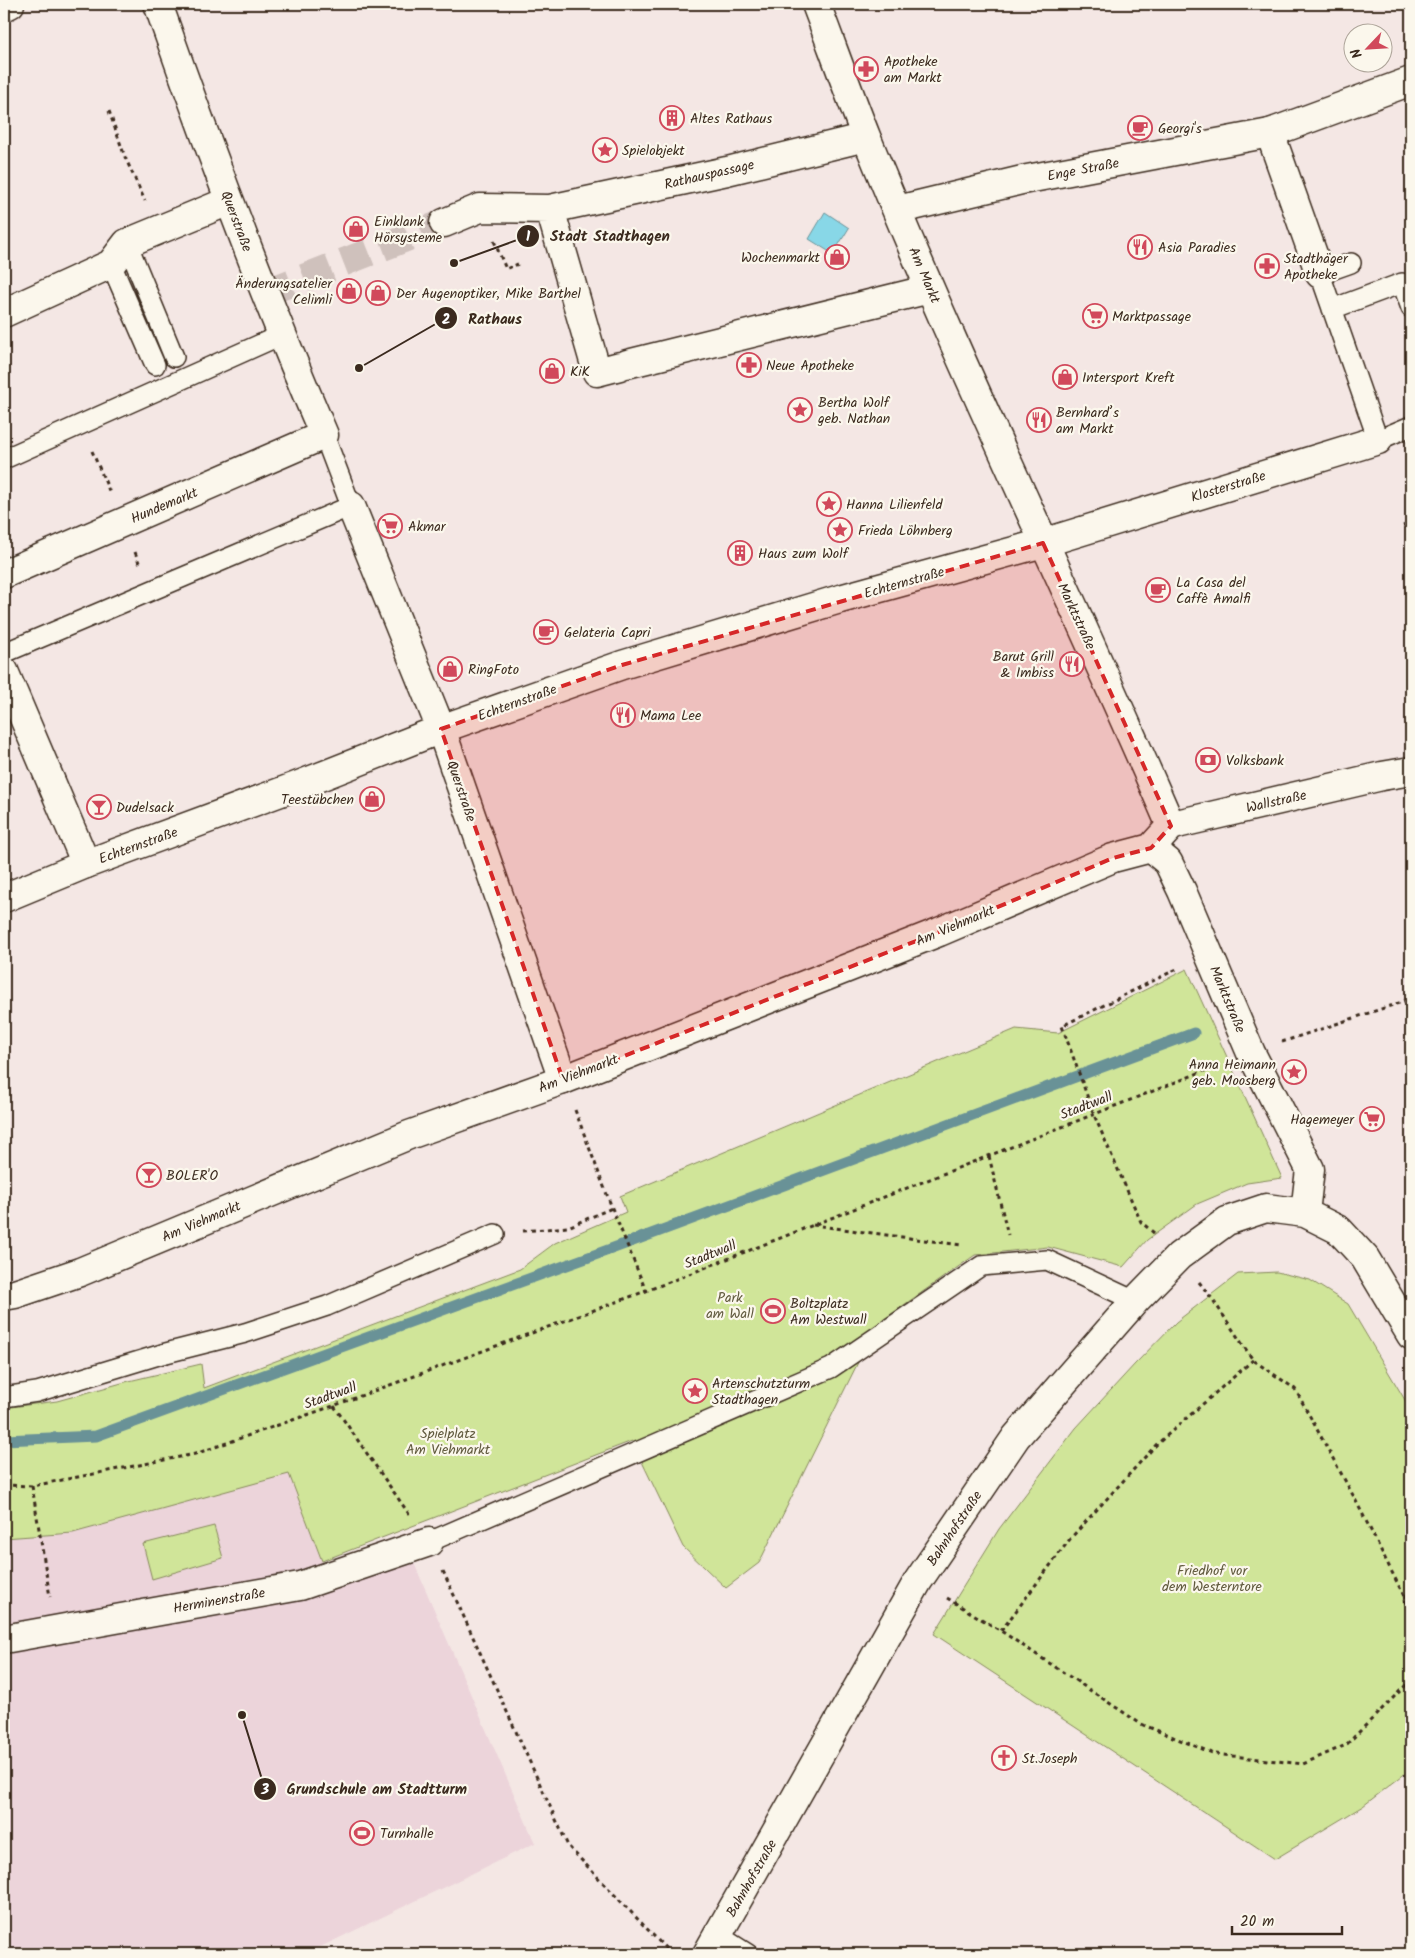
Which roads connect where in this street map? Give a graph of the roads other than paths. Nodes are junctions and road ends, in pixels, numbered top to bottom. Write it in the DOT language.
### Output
graph roads {
  1 [pos="10,4"];
  2 [pos="158,4"];
  3 [pos="816,4"];
  4 [pos="4,7"];
  5 [pos="1411,81"];
  6 [pos="1270,133"];
  7 [pos="866,137"];
  8 [pos="229,201"];
  9 [pos="550,209"];
  10 [pos="897,210"];
  11 [pos="444,223"];
  12 [pos="127,243"];
  13 [pos="1351,263"];
  14 [pos="111,264"];
  15 [pos="1320,274"];
  16 [pos="930,289"];
  17 [pos="1411,308"];
  18 [pos="1332,309"];
  19 [pos="4,313"];
  20 [pos="281,335"];
  21 [pos="174,357"];
  22 [pos="156,365"];
  23 [pos="1411,426"];
  24 [pos="324,435"];
  25 [pos="1378,440"];
  26 [pos="4,459"];
  27 [pos="351,506"];
  28 [pos="1043,543"];
  29 [pos="4,574"];
  30 [pos="4,653"];
  31 [pos="4,671"];
  32 [pos="440,730"];
  33 [pos="1411,771"];
  34 [pos="1171,826"];
  35 [pos="1151,848"];
  36 [pos="86,864"];
  37 [pos="4,898"];
  38 [pos="563,1080"];
  39 [pos="1306,1213"];
  40 [pos="495,1234"];
  41 [pos="4,1296"];
  42 [pos="1135,1301"];
  43 [pos="1410,1329"];
  44 [pos="4,1397"];
  45 [pos="429,1542"];
  46 [pos="4,1640"];
  47 [pos="712,1944"];
  48 [pos="748,1954"];
  1 -- 4 [label="street"];
  2 -- 8 [label="street, Querstraße"];
  3 -- 7 [label="street, Am Markt"];
  5 -- 6 [label="street, Enge Straße"];
  6 -- 10 [label="street, Enge Straße"];
  6 -- 15 [label="street"];
  7 -- 9 [label="street, Rathauspassage"];
  7 -- 10 [label="street, Am Markt"];
  8 -- 12 [label="street"];
  8 -- 20 [label="street, Querstraße"];
  9 -- 11 [label="street, Rathauspassage"];
  9 -- 16 [label="street"];
  10 -- 16 [label="street, Am Markt"];
  12 -- 14 [label="street"];
  12 -- 21 [label="lane"];
  13 -- 15 [label="lane"];
  14 -- 19 [label="street"];
  14 -- 22 [label="lane"];
  15 -- 18 [label="lane"];
  16 -- 28 [label="street, Am Markt"];
  17 -- 18 [label="lane"];
  18 -- 25 [label="lane"];
  20 -- 24 [label="street, Querstraße"];
  20 -- 26 [label="lane"];
  23 -- 25 [label="lane, Klosterstraße"];
  24 -- 27 [label="lane"];
  24 -- 29 [label="street, Hundemarkt"];
  25 -- 28 [label="street, Klosterstraße"];
  27 -- 30 [label="lane"];
  27 -- 32 [label="street, Querstraße"];
  28 -- 32 [label="street, Echternstraße"];
  28 -- 34 [label="street, Marktstraße"];
  31 -- 36 [label="street"];
  32 -- 36 [label="street, Echternstraße"];
  32 -- 38 [label="street, Querstraße"];
  33 -- 34 [label="street, Wallstraße"];
  34 -- 35 [label="street"];
  35 -- 38 [label="street, Am Viehmarkt"];
  35 -- 39 [label="street, Marktstraße"];
  36 -- 37 [label="street, Echternstraße"];
  38 -- 41 [label="street, Am Viehmarkt"];
  39 -- 42 [label="street, Bahnhofstraße"];
  39 -- 43 [label="street"];
  40 -- 44 [label="lane"];
  42 -- 45 [label="lane"];
  42 -- 47 [label="street, Bahnhofstraße"];
  45 -- 46 [label="street, Herminenstraße"];
  47 -- 48 [label="lane"];
}
